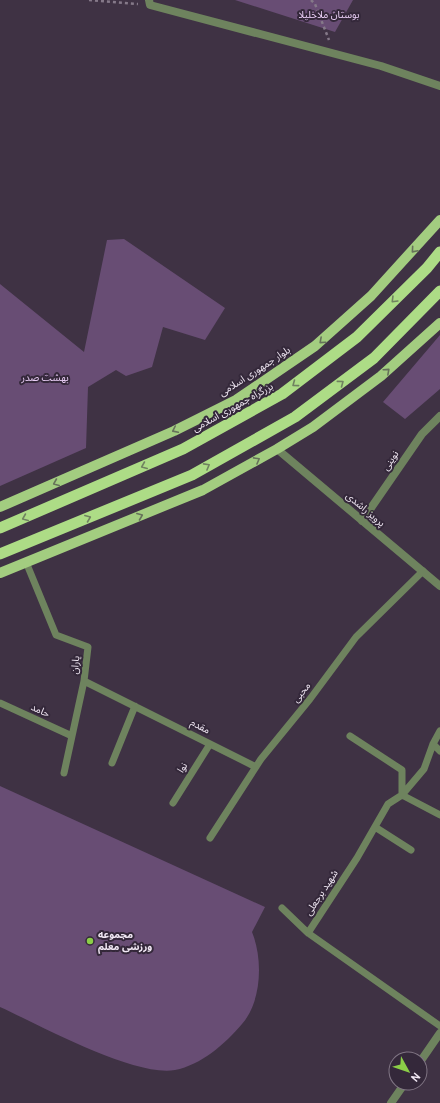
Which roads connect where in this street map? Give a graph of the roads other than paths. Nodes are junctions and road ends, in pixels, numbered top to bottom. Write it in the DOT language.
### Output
graph roads {
  1 [pos="149,2"];
  2 [pos="440,86"];
  3 [pos="440,220"];
  4 [pos="440,252"];
  5 [pos="440,291"];
  6 [pos="440,323"];
  7 [pos="440,416"];
  8 [pos="277,449"];
  9 [pos="0,507"];
  10 [pos="362,521"];
  11 [pos="0,528"];
  12 [pos="0,554"];
  13 [pos="26,562"];
  14 [pos="423,571"];
  15 [pos="0,573"];
  16 [pos="440,585"];
  17 [pos="84,681"];
  18 [pos="0,703"];
  19 [pos="135,706"];
  20 [pos="440,731"];
  21 [pos="72,736"];
  22 [pos="350,736"];
  23 [pos="210,744"];
  24 [pos="433,744"];
  25 [pos="440,751"];
  26 [pos="112,763"];
  27 [pos="256,767"];
  28 [pos="64,772"];
  29 [pos="402,795"];
  30 [pos="173,803"];
  31 [pos="440,815"];
  32 [pos="375,827"];
  33 [pos="210,838"];
  34 [pos="411,850"];
  35 [pos="282,908"];
  36 [pos="308,932"];
  37 [pos="440,1026"];
  38 [pos="440,1033"];
  39 [pos="428,1051"];
  40 [pos="399,1091"];
  41 [pos="391,1103"];
  1 -- 2 [label="street"];
  3 -- 9 [label="main road, بلوار جمهوری اسلامی, one-way"];
  4 -- 11 [label="highway, بزرگراه جمهوری اسلامی, one-way"];
  12 -- 5 [label="highway, one-way"];
  8 -- 6 [label="main road, one-way"];
  7 -- 10 [label="street, نوینی"];
  8 -- 10 [label="street, پرویز راشدی"];
  13 -- 8 [label="main road, one-way"];
  10 -- 14 [label="street, پرویز راشدی"];
  13 -- 15 [label="main road"];
  13 -- 17 [label="lane, یاران"];
  14 -- 16 [label="street, پرویز راشدی"];
  14 -- 27 [label="lane, محبی"];
  17 -- 19 [label="lane, مقدم"];
  17 -- 21 [label="lane, یاران"];
  18 -- 21 [label="lane, حامد"];
  19 -- 23 [label="lane, مقدم"];
  19 -- 26 [label="lane"];
  20 -- 24 [label="lane, شهید برجعلی"];
  21 -- 28 [label="lane, یاران"];
  22 -- 29 [label="lane"];
  23 -- 27 [label="lane, مقدم"];
  23 -- 30 [label="lane, نوا"];
  24 -- 25 [label="lane"];
  24 -- 29 [label="lane, شهید برجعلی"];
  27 -- 33 [label="lane, محبی"];
  29 -- 31 [label="lane"];
  29 -- 32 [label="lane, شهید برجعلی"];
  32 -- 34 [label="lane"];
  32 -- 36 [label="lane, شهید برجعلی"];
  35 -- 36 [label="lane"];
  36 -- 37 [label="lane"];
  38 -- 39 [label="street"];
  40 -- 41 [label="street"];
}
